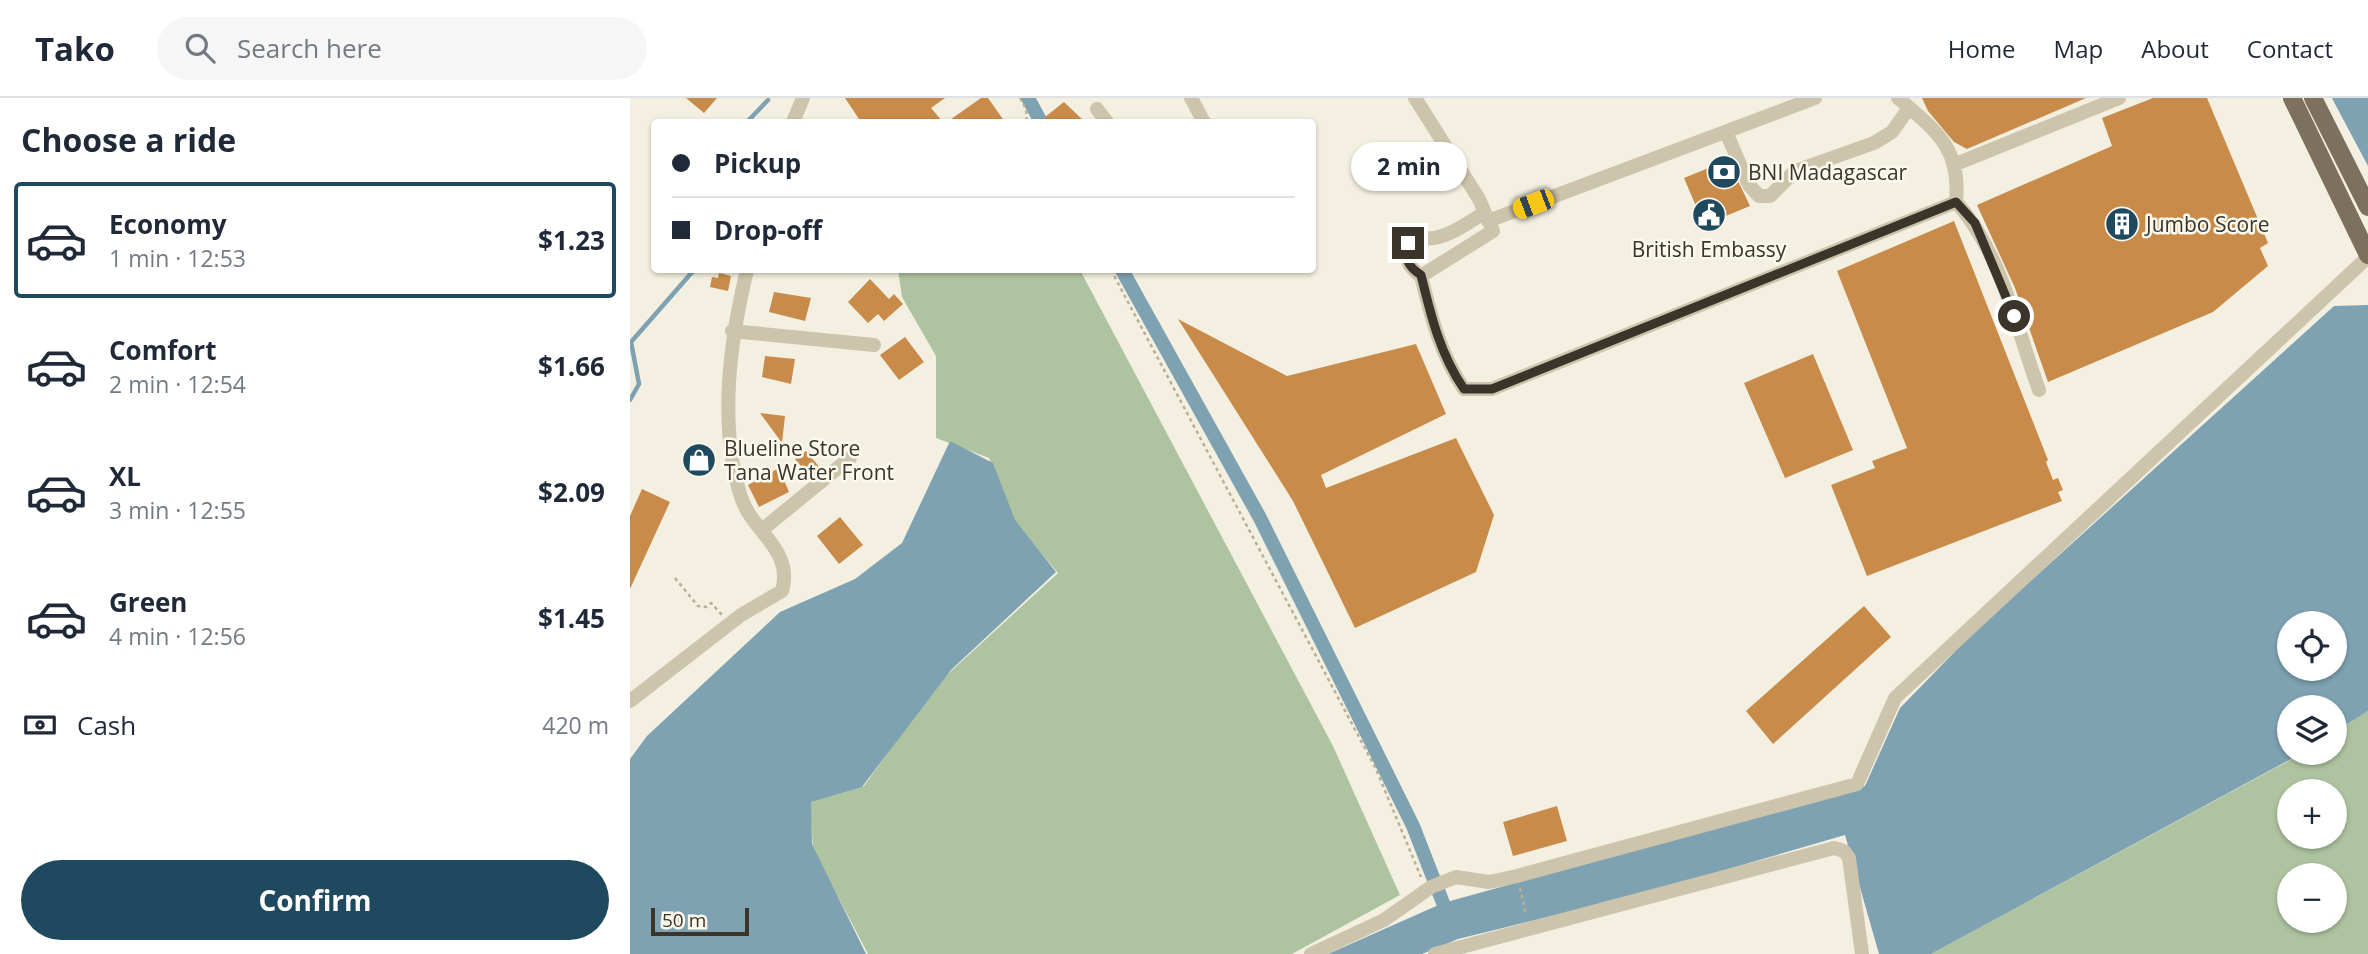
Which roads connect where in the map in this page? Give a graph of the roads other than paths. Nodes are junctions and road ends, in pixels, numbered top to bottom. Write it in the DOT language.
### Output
graph roads {
  1 [pos="803,98"];
  2 [pos="1191,98"];
  3 [pos="1415,98"];
  4 [pos="1815,98"];
  5 [pos="1898,98"];
  6 [pos="2119,98"];
  7 [pos="2292,98"];
  8 [pos="2313,98"];
  9 [pos="1909,108"];
  10 [pos="1097,110"];
  11 [pos="794,119"];
  12 [pos="1104,119"];
  13 [pos="1202,119"];
  14 [pos="1726,132"];
  15 [pos="1956,164"];
  16 [pos="1956,202"];
  17 [pos="2368,207"];
  18 [pos="1486,217"];
  19 [pos="2368,256"];
  20 [pos="746,273"];
  21 [pos="1421,275"];
  22 [pos="732,331"];
  23 [pos="874,345"];
  24 [pos="2039,390"];
  25 [pos="850,458"];
  26 [pos="762,528"];
  27 [pos="630,701"];
  28 [pos="1442,953"];
  29 [pos="1311,954"];
  30 [pos="1862,954"];
  1 -- 11 [label="street"];
  2 -- 13 [label="street"];
  3 -- 18 [label="street"];
  4 -- 14 [label="street"];
  5 -- 9 [label="street"];
  6 -- 15 [label="street"];
  7 -- 19 [label="main road"];
  8 -- 17 [label="main road"];
  9 -- 14 [label="street"];
  9 -- 15 [label="street"];
  10 -- 12 [label="street"];
  14 -- 18 [label="street"];
  15 -- 16 [label="street"];
  16 -- 21 [label="street"];
  16 -- 24 [label="street"];
  18 -- 21 [label="street"];
  18 -- 21 [label="street"];
  19 -- 29 [label="street"];
  20 -- 22 [label="street"];
  22 -- 23 [label="street"];
  22 -- 26 [label="street"];
  25 -- 26 [label="street"];
  26 -- 27 [label="street"];
  28 -- 30 [label="street"];
}
